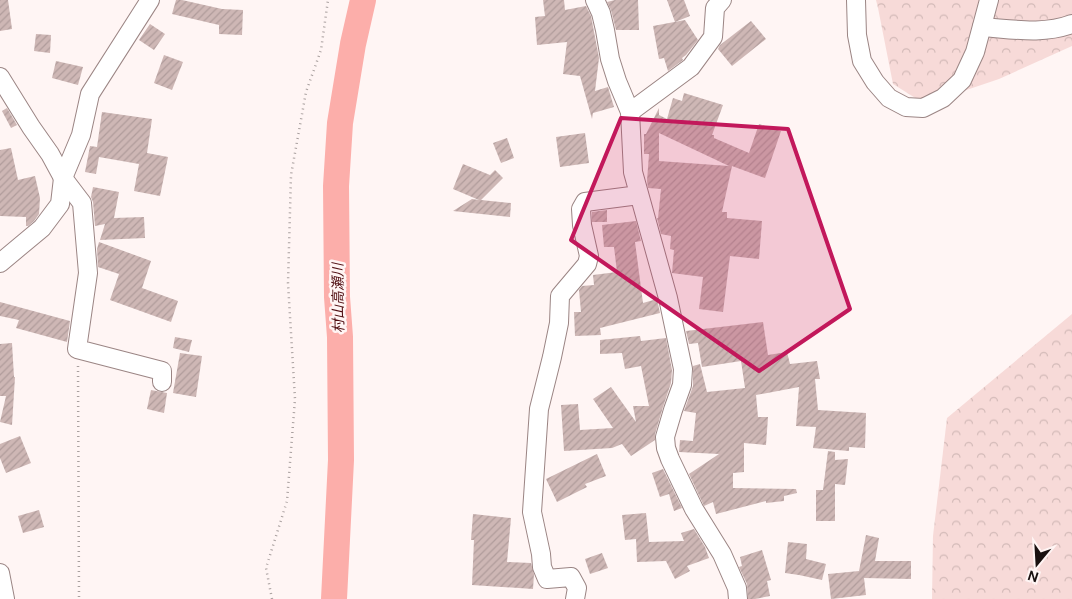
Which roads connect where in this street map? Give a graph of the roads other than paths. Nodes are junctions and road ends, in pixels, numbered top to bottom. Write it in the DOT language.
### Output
graph roads {
  1 [pos="150,0"];
  2 [pos="596,0"];
  3 [pos="722,0"];
  4 [pos="856,0"];
  5 [pos="989,0"];
  6 [pos="1072,24"];
  7 [pos="982,27"];
  8 [pos="0,77"];
  9 [pos="630,112"];
  10 [pos="63,178"];
  11 [pos="640,195"];
  12 [pos="0,263"];
  13 [pos="162,382"];
  14 [pos="0,573"];
  15 [pos="4,599"];
  16 [pos="576,599"];
  17 [pos="738,599"];
  1 -- 10 [label="street"];
  2 -- 9 [label="street"];
  3 -- 9 [label="street"];
  4 -- 7 [label="street"];
  5 -- 7 [label="street"];
  6 -- 7 [label="street"];
  8 -- 10 [label="street"];
  9 -- 11 [label="street"];
  10 -- 12 [label="street"];
  10 -- 13 [label="street"];
  11 -- 16 [label="street"];
  11 -- 17 [label="street"];
  14 -- 15 [label="street"];
}
